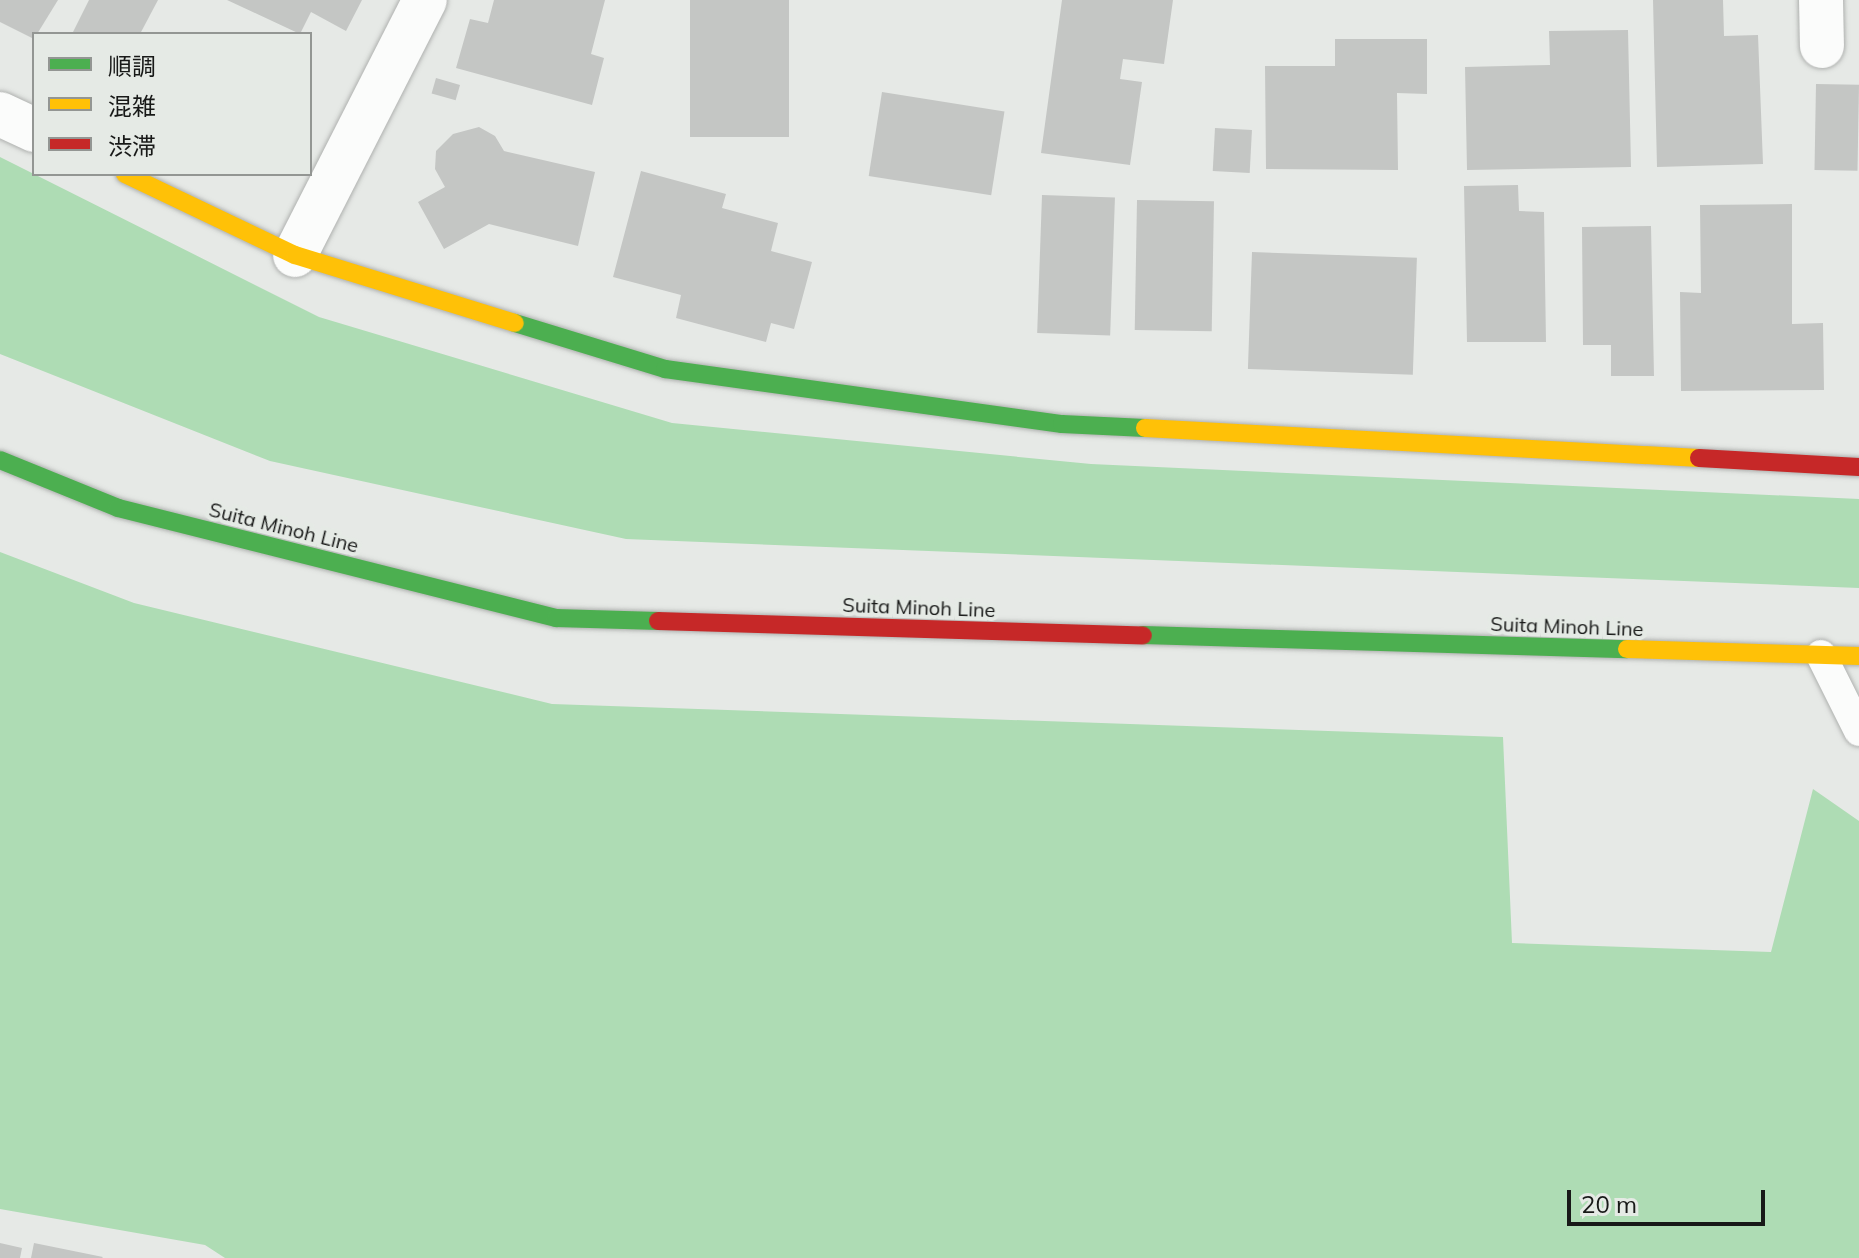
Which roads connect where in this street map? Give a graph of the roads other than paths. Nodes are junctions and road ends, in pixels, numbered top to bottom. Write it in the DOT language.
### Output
graph roads {
  1 [pos="425,0"];
  2 [pos="1821,0"];
  3 [pos="1822,46"];
  4 [pos="0,114"];
  5 [pos="32,129"];
  6 [pos="129,176"];
  7 [pos="295,255"];
  8 [pos="0,460"];
  9 [pos="1859,467"];
  10 [pos="1821,655"];
  11 [pos="1859,656"];
  12 [pos="1859,731"];
  1 -- 7 [label="street"];
  2 -- 3 [label="street"];
  4 -- 5 [label="street"];
  6 -- 7 [label="main road"];
  7 -- 9 [label="main road"];
  8 -- 10 [label="main road, Suita Minoh Line"];
  10 -- 11 [label="main road, Suita Minoh Line"];
  10 -- 12 [label="lane"];
}
